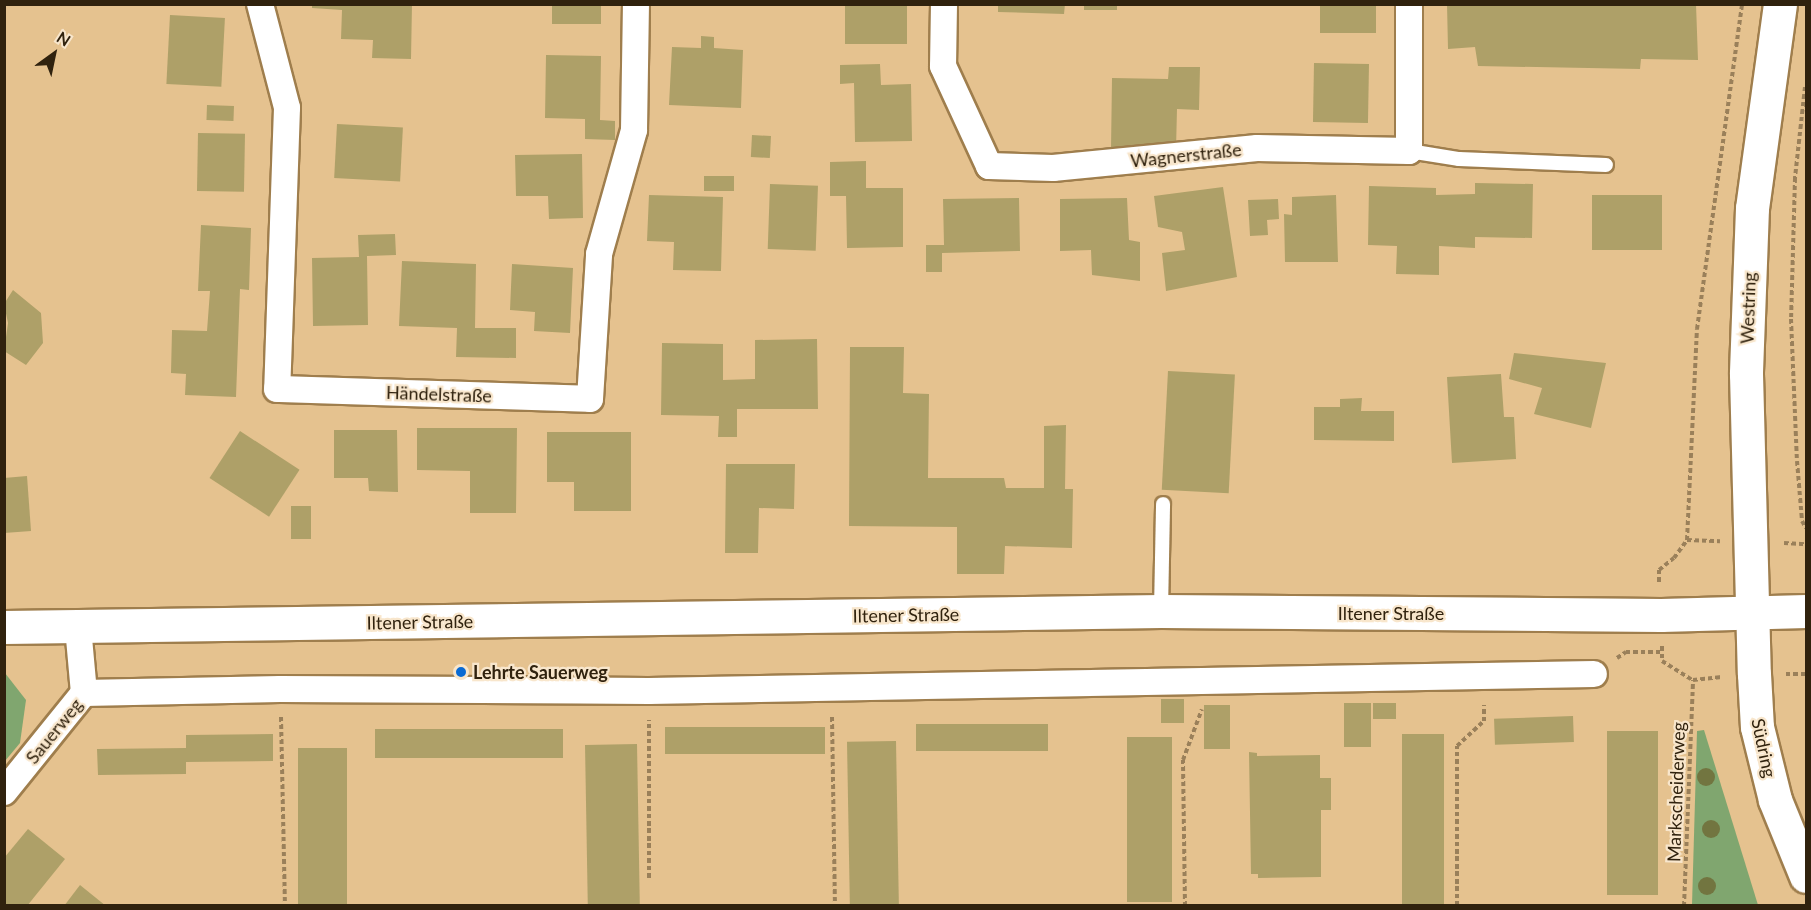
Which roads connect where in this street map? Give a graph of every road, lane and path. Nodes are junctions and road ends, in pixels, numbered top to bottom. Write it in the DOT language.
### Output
graph roads {
  1 [pos="260,4"];
  2 [pos="636,4"];
  3 [pos="944,4"];
  4 [pos="1409,4"];
  5 [pos="1742,4"];
  6 [pos="1780,4"];
  7 [pos="1805,81"];
  8 [pos="1409,151"];
  9 [pos="1606,165"];
  10 [pos="1163,504"];
  11 [pos="1806,528"];
  12 [pos="1161,611"];
  13 [pos="1806,611"];
  14 [pos="1753,614"];
  15 [pos="1661,615"];
  16 [pos="4,627"];
  17 [pos="78,627"];
  18 [pos="1662,652"];
  19 [pos="1594,674"];
  20 [pos="1754,674"];
  21 [pos="1806,674"];
  22 [pos="1485,675"];
  23 [pos="1694,680"];
  24 [pos="1201,681"];
  25 [pos="832,687"];
  26 [pos="280,689"];
  27 [pos="649,690"];
  28 [pos="84,693"];
  29 [pos="4,792"];
  30 [pos="1806,876"];
  31 [pos="648,878"];
  32 [pos="285,906"];
  33 [pos="835,906"];
  34 [pos="1185,906"];
  35 [pos="1457,906"];
  36 [pos="1684,906"];
  1 -- 2 [label="street, Händelstraße"];
  3 -- 8 [label="street, Wagnerstraße"];
  4 -- 8 [label="street"];
  5 -- 15 [label="path"];
  6 -- 14 [label="street, Westring"];
  7 -- 11 [label="path"];
  8 -- 9 [label="lane"];
  10 -- 12 [label="lane"];
  12 -- 15 [label="street, Iltener Straße"];
  12 -- 17 [label="street, Iltener Straße"];
  13 -- 14 [label="street, Iltener Straße"];
  14 -- 15 [label="street, Iltener Straße"];
  14 -- 20 [label="street, Südring"];
  15 -- 18 [label="path"];
  16 -- 17 [label="street, Iltener Straße"];
  17 -- 28 [label="street, Sauerweg"];
  18 -- 19 [label="path"];
  18 -- 23 [label="path"];
  19 -- 22 [label="street"];
  20 -- 21 [label="path"];
  20 -- 23 [label="path"];
  20 -- 30 [label="street, Südring"];
  22 -- 24 [label="street"];
  22 -- 35 [label="path"];
  23 -- 36 [label="path, Markscheiderweg"];
  24 -- 25 [label="street"];
  24 -- 34 [label="path"];
  25 -- 27 [label="street"];
  25 -- 33 [label="path"];
  26 -- 27 [label="street"];
  26 -- 28 [label="street"];
  26 -- 32 [label="path"];
  27 -- 31 [label="path"];
  28 -- 29 [label="street, Sauerweg"];
}
